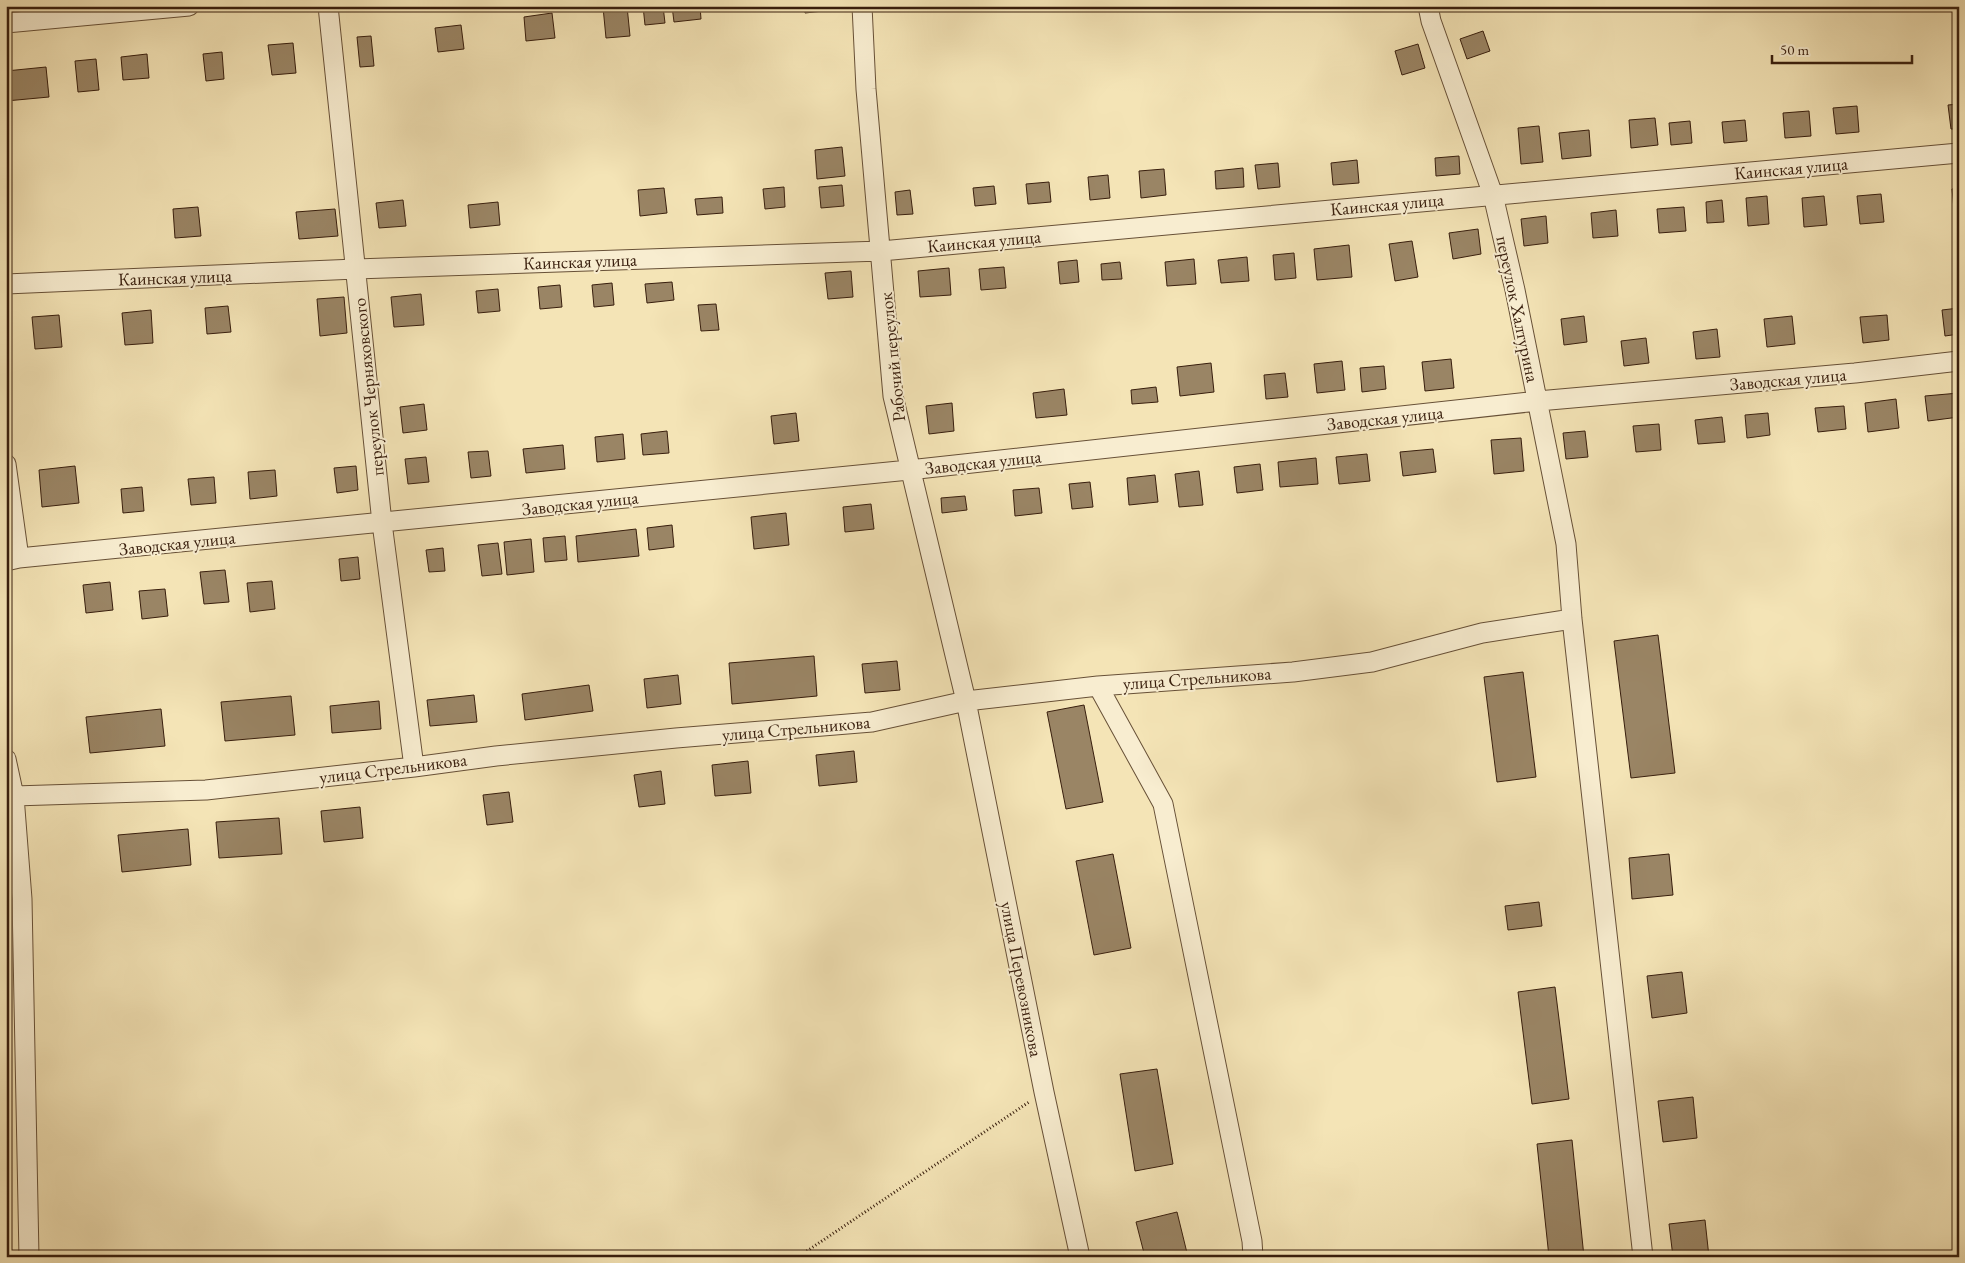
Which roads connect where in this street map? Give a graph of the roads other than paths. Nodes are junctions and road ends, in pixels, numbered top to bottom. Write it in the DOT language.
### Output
graph roads {
  1 [pos="188,6"];
  2 [pos="328,6"];
  3 [pos="862,6"];
  4 [pos="1428,6"];
  5 [pos="6,23"];
  6 [pos="1959,153"];
  7 [pos="1493,195"];
  8 [pos="881,251"];
  9 [pos="356,269"];
  10 [pos="6,284"];
  11 [pos="1959,361"];
  12 [pos="1538,401"];
  13 [pos="6,464"];
  14 [pos="909,470"];
  15 [pos="382,523"];
  16 [pos="13,560"];
  17 [pos="1572,619"];
  18 [pos="1098,686"];
  19 [pos="966,701"];
  20 [pos="6,760"];
  21 [pos="414,767"];
  22 [pos="14,796"];
  23 [pos="29,1257"];
  24 [pos="1080,1257"];
  25 [pos="1253,1257"];
  26 [pos="1643,1257"];
  1 -- 5 [label="street"];
  2 -- 9 [label="street, переулок Черняховского"];
  3 -- 8 [label="street, Рабочий переулок"];
  4 -- 7 [label="street, переулок Халтурина"];
  6 -- 7 [label="street, Каинская улица"];
  7 -- 8 [label="street, Каинская улица"];
  7 -- 12 [label="street, переулок Халтурина"];
  8 -- 9 [label="street, Каинская улица"];
  8 -- 14 [label="street, Рабочий переулок"];
  9 -- 10 [label="street, Каинская улица"];
  9 -- 15 [label="street, переулок Черняховского"];
  11 -- 12 [label="street, Заводская улица"];
  12 -- 14 [label="street, Заводская улица"];
  12 -- 17 [label="street, переулок Халтурина"];
  13 -- 16 [label="street"];
  14 -- 15 [label="street, Заводская улица"];
  14 -- 19 [label="street, Рабочий переулок"];
  15 -- 16 [label="street, Заводская улица"];
  15 -- 21 [label="street, переулок Черняховского"];
  17 -- 18 [label="street, улица Стрельникова"];
  17 -- 26 [label="street, переулок Халтурина"];
  18 -- 19 [label="street, улица Стрельникова"];
  18 -- 25 [label="street"];
  19 -- 21 [label="street, улица Стрельникова"];
  19 -- 24 [label="street, улица Перевозникова"];
  20 -- 22 [label="street"];
  21 -- 22 [label="street, улица Стрельникова"];
  22 -- 23 [label="street"];
}
